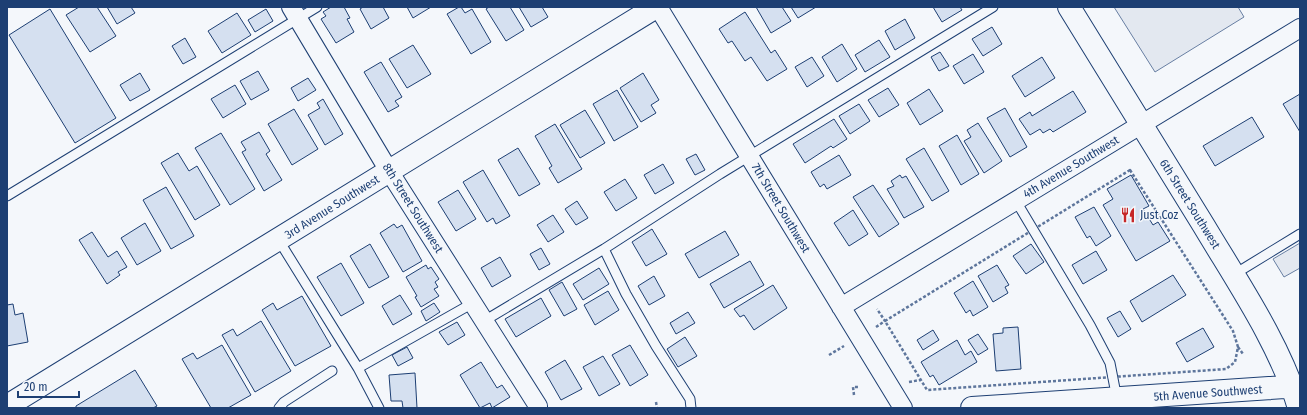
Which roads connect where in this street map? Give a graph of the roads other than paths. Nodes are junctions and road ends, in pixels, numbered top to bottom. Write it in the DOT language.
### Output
graph roads {
  1 [pos="317,7"];
  2 [pos="657,7"];
  3 [pos="993,7"];
  4 [pos="1069,7"];
  5 [pos="294,13"];
  6 [pos="1300,28"];
  7 [pos="1141,124"];
  8 [pos="749,156"];
  9 [pos="389,171"];
  10 [pos="7,196"];
  11 [pos="1016,201"];
  12 [pos="1300,234"];
  13 [pos="278,240"];
  14 [pos="604,248"];
  15 [pos="1233,275"];
  16 [pos="473,303"];
  17 [pos="841,307"];
  18 [pos="484,321"];
  19 [pos="358,368"];
  20 [pos="332,371"];
  21 [pos="44,383"];
  22 [pos="1296,387"];
  23 [pos="1118,399"];
  24 [pos="7,406"];
  25 [pos="27,408"];
  26 [pos="280,408"];
  27 [pos="379,408"];
  28 [pos="538,408"];
  29 [pos="692,408"];
  30 [pos="903,408"];
  31 [pos="972,408"];
  32 [pos="1299,408"];
  1 -- 5 [label="lane"];
  2 -- 8 [label="street, 7th Street Southwest"];
  2 -- 9 [label="main road, 3rd Avenue Southwest"];
  3 -- 8 [label="lane"];
  4 -- 7 [label="main road, 6th Street Southwest"];
  5 -- 9 [label="street, 8th Street Southwest"];
  5 -- 10 [label="lane"];
  6 -- 7 [label="street, 4th Avenue Southwest"];
  7 -- 11 [label="street, 4th Avenue Southwest"];
  7 -- 15 [label="main road, 6th Street Southwest"];
  8 -- 14 [label="lane"];
  8 -- 17 [label="street, 7th Street Southwest"];
  9 -- 13 [label="main road, 3rd Avenue Southwest"];
  9 -- 16 [label="street, 8th Street Southwest"];
  11 -- 17 [label="street, 4th Avenue Southwest"];
  11 -- 23 [label="lane"];
  12 -- 15 [label="lane"];
  13 -- 19 [label="lane"];
  13 -- 21 [label="main road, 3rd Avenue Southwest"];
  14 -- 18 [label="lane"];
  14 -- 29 [label="lane"];
  15 -- 22 [label="main road, 6th Street Southwest"];
  16 -- 18 [label="street, 8th Street Southwest"];
  16 -- 19 [label="lane"];
  17 -- 30 [label="street, 7th Street Southwest"];
  18 -- 28 [label="street, 8th Street Southwest"];
  19 -- 27 [label="lane"];
  20 -- 26 [label="lane"];
  21 -- 24 [label="main road, 3rd Avenue Southwest"];
  21 -- 25 [label="main road"];
  22 -- 23 [label="main road, 5th Avenue Southwest"];
  22 -- 32 [label="main road, 6th Street Southwest"];
  23 -- 31 [label="main road, 5th Avenue Southwest"];
}
